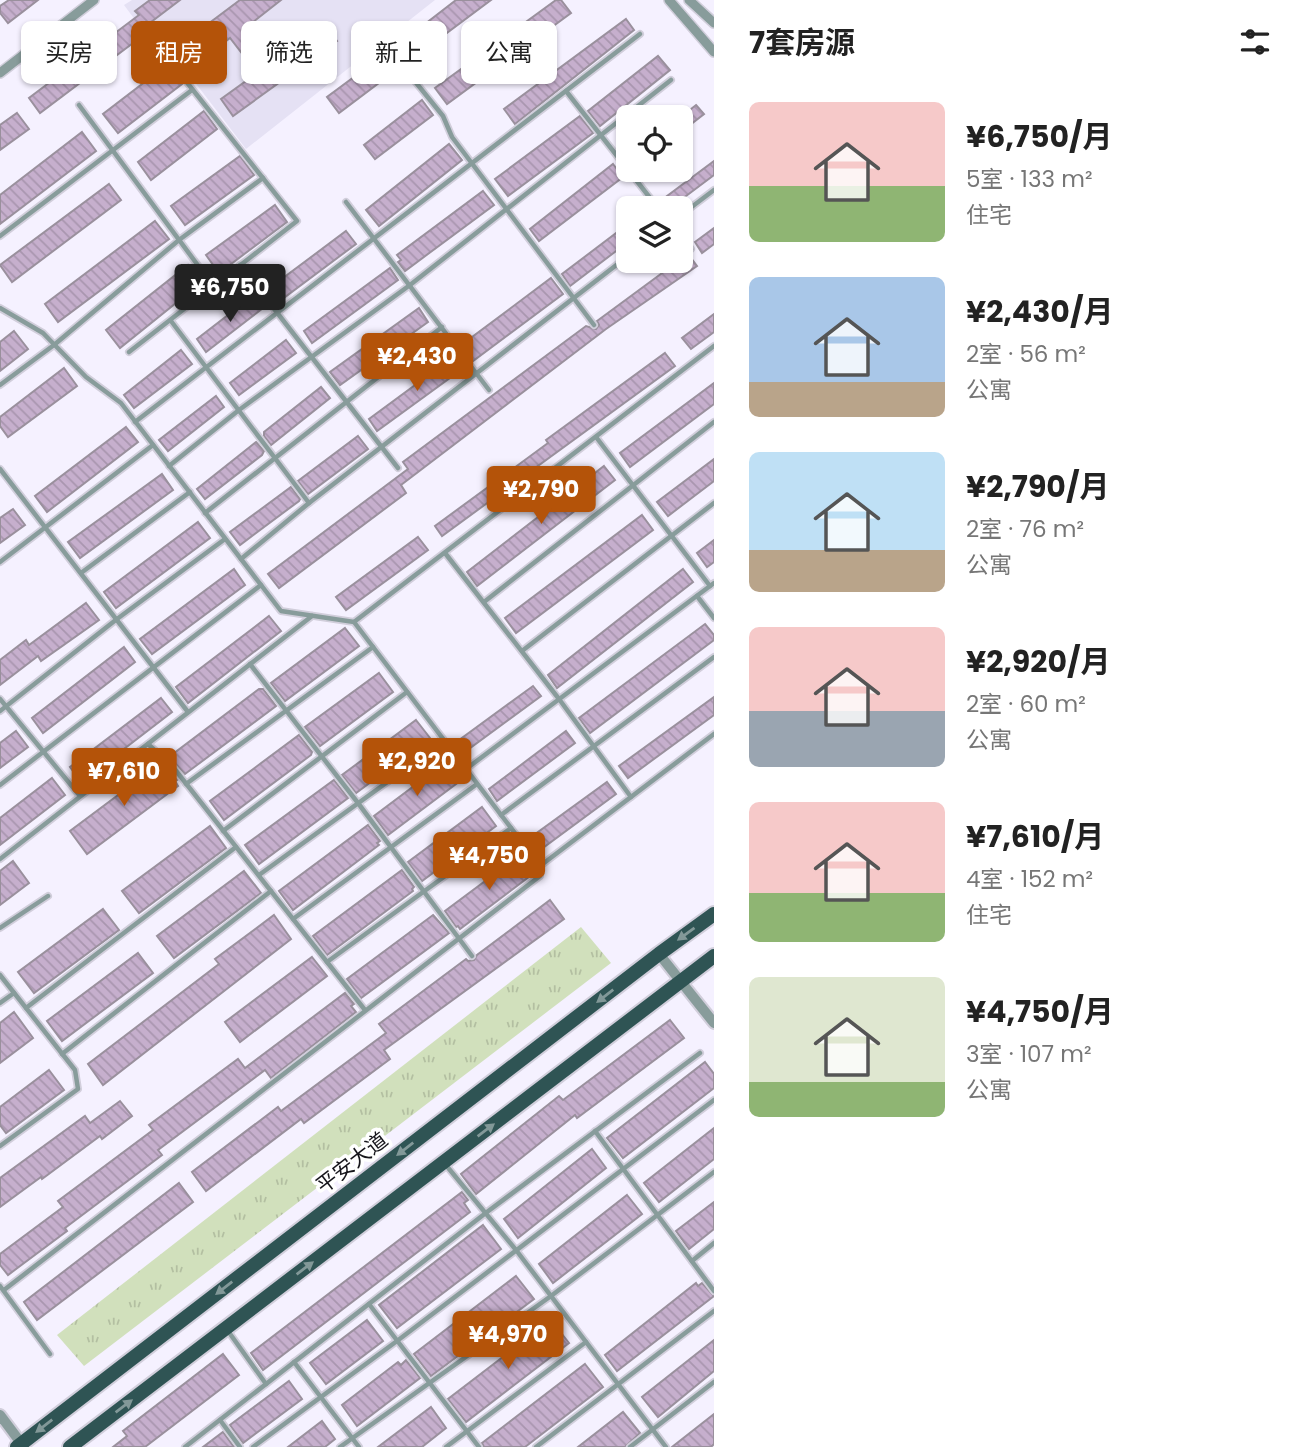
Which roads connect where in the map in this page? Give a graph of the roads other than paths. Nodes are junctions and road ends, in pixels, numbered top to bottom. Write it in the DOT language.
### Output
graph roads {
  1 [pos="94,0"];
  2 [pos="669,0"];
  3 [pos="690,0"];
  4 [pos="714,23"];
  5 [pos="640,34"];
  6 [pos="714,52"];
  7 [pos="0,73"];
  8 [pos="671,79"];
  9 [pos="187,84"];
  10 [pos="417,84"];
  11 [pos="192,90"];
  12 [pos="566,91"];
  13 [pos="79,105"];
  14 [pos="600,134"];
  15 [pos="112,150"];
  16 [pos="472,164"];
  17 [pos="263,178"];
  18 [pos="714,190"];
  19 [pos="649,196"];
  20 [pos="346,202"];
  21 [pos="693,206"];
  22 [pos="506,209"];
  23 [pos="0,236"];
  24 [pos="373,239"];
  25 [pos="179,240"];
  26 [pos="240,265"];
  27 [pos="616,265"];
  28 [pos="410,285"];
  29 [pos="214,287"];
  30 [pos="574,298"];
  31 [pos="0,308"];
  32 [pos="276,313"];
  33 [pos="171,321"];
  34 [pos="594,326"];
  35 [pos="442,327"];
  36 [pos="54,345"];
  37 [pos="714,346"];
  38 [pos="129,352"];
  39 [pos="310,358"];
  40 [pos="206,366"];
  41 [pos="477,373"];
  42 [pos="0,385"];
  43 [pos="489,390"];
  44 [pos="346,402"];
  45 [pos="239,410"];
  46 [pos="135,422"];
  47 [pos="714,422"];
  48 [pos="596,437"];
  49 [pos="153,445"];
  50 [pos="382,446"];
  51 [pos="275,458"];
  52 [pos="169,466"];
  53 [pos="398,468"];
  54 [pos="0,469"];
  55 [pos="8,479"];
  56 [pos="632,484"];
  57 [pos="0,485"];
  58 [pos="190,492"];
  59 [pos="309,503"];
  60 [pos="714,503"];
  61 [pos="205,513"];
  62 [pos="46,527"];
  63 [pos="672,536"];
  64 [pos="225,539"];
  65 [pos="445,552"];
  66 [pos="241,559"];
  67 [pos="0,562"];
  68 [pos="81,573"];
  69 [pos="712,584"];
  70 [pos="261,585"];
  71 [pos="697,596"];
  72 [pos="484,602"];
  73 [pos="313,616"];
  74 [pos="714,618"];
  75 [pos="117,619"];
  76 [pos="354,622"];
  77 [pos="373,647"];
  78 [pos="522,651"];
  79 [pos="714,657"];
  80 [pos="250,664"];
  81 [pos="154,667"];
  82 [pos="407,692"];
  83 [pos="0,699"];
  84 [pos="559,699"];
  85 [pos="6,706"];
  86 [pos="0,710"];
  87 [pos="286,711"];
  88 [pos="188,712"];
  89 [pos="714,734"];
  90 [pos="444,741"];
  91 [pos="148,744"];
  92 [pos="594,746"];
  93 [pos="43,751"];
  94 [pos="322,756"];
  95 [pos="466,769"];
  96 [pos="186,784"];
  97 [pos="477,784"];
  98 [pos="0,785"];
  99 [pos="80,796"];
  100 [pos="631,797"];
  101 [pos="358,803"];
  102 [pos="501,815"];
  103 [pos="511,828"];
  104 [pos="223,831"];
  105 [pos="236,847"];
  106 [pos="391,847"];
  107 [pos="0,859"];
  108 [pos="540,866"];
  109 [pos="259,875"];
  110 [pos="271,891"];
  111 [pos="424,892"];
  112 [pos="48,895"];
  113 [pos="714,914"];
  114 [pos="293,919"];
  115 [pos="0,928"];
  116 [pos="458,938"];
  117 [pos="659,954"];
  118 [pos="472,956"];
  119 [pos="714,956"];
  120 [pos="327,962"];
  121 [pos="0,975"];
  122 [pos="682,980"];
  123 [pos="15,993"];
  124 [pos="0,1003"];
  125 [pos="26,1008"];
  126 [pos="365,1010"];
  127 [pos="714,1023"];
  128 [pos="700,1053"];
  129 [pos="62,1054"];
  130 [pos="714,1100"];
  131 [pos="595,1131"];
  132 [pos="0,1146"];
  133 [pos="443,1162"];
  134 [pos="623,1169"];
  135 [pos="714,1172"];
  136 [pos="487,1212"];
  137 [pos="658,1215"];
  138 [pos="714,1243"];
  139 [pos="516,1250"];
  140 [pos="692,1261"];
  141 [pos="2,1288"];
  142 [pos="714,1291"];
  143 [pos="551,1296"];
  144 [pos="369,1304"];
  145 [pos="714,1311"];
  146 [pos="226,1328"];
  147 [pos="397,1341"];
  148 [pos="586,1342"];
  149 [pos="50,1353"];
  150 [pos="294,1362"];
  151 [pos="714,1382"];
  152 [pos="266,1384"];
  153 [pos="431,1384"];
  154 [pos="618,1384"];
  155 [pos="321,1398"];
  156 [pos="0,1415"];
  157 [pos="220,1420"];
  158 [pos="652,1429"];
  159 [pos="468,1432"];
  160 [pos="352,1438"];
  161 [pos="21,1446"];
  162 [pos="70,1447"];
  163 [pos="186,1447"];
  164 [pos="240,1447"];
  165 [pos="253,1447"];
  166 [pos="340,1447"];
  167 [pos="359,1447"];
  168 [pos="446,1447"];
  169 [pos="479,1447"];
  170 [pos="536,1447"];
  171 [pos="630,1447"];
  172 [pos="666,1447"];
  1 -- 7 [label="street"];
  2 -- 6 [label="street"];
  3 -- 4 [label="street"];
  5 -- 12 [label="lane"];
  8 -- 14 [label="lane"];
  9 -- 11 [label="lane"];
  10 -- 16 [label="lane"];
  11 -- 15 [label="lane"];
  11 -- 17 [label="lane"];
  12 -- 14 [label="lane"];
  12 -- 16 [label="lane"];
  13 -- 15 [label="lane"];
  14 -- 19 [label="lane"];
  14 -- 22 [label="lane"];
  15 -- 23 [label="lane"];
  15 -- 25 [label="lane"];
  16 -- 22 [label="lane"];
  16 -- 24 [label="lane"];
  17 -- 25 [label="lane"];
  17 -- 26 [label="lane"];
  18 -- 21 [label="lane"];
  20 -- 24 [label="lane"];
  22 -- 28 [label="lane"];
  22 -- 30 [label="lane"];
  24 -- 28 [label="lane"];
  24 -- 32 [label="lane"];
  25 -- 29 [label="lane"];
  25 -- 36 [label="lane"];
  26 -- 29 [label="lane"];
  26 -- 32 [label="lane"];
  27 -- 30 [label="lane"];
  28 -- 35 [label="lane"];
  28 -- 39 [label="lane"];
  29 -- 33 [label="lane"];
  30 -- 34 [label="lane"];
  30 -- 41 [label="lane"];
  31 -- 36 [label="lane"];
  32 -- 39 [label="lane"];
  32 -- 40 [label="lane"];
  33 -- 38 [label="lane"];
  33 -- 40 [label="lane"];
  35 -- 41 [label="lane"];
  35 -- 44 [label="lane"];
  36 -- 42 [label="lane"];
  36 -- 46 [label="lane"];
  37 -- 48 [label="lane"];
  39 -- 44 [label="lane"];
  39 -- 45 [label="lane"];
  40 -- 45 [label="lane"];
  40 -- 46 [label="lane"];
  41 -- 43 [label="lane"];
  41 -- 50 [label="lane"];
  44 -- 50 [label="lane"];
  44 -- 51 [label="lane"];
  45 -- 51 [label="lane"];
  45 -- 52 [label="lane"];
  46 -- 49 [label="lane"];
  47 -- 56 [label="lane"];
  48 -- 56 [label="lane"];
  48 -- 65 [label="lane"];
  49 -- 52 [label="lane"];
  49 -- 62 [label="lane"];
  50 -- 53 [label="lane"];
  50 -- 59 [label="lane"];
  51 -- 59 [label="lane"];
  51 -- 61 [label="lane"];
  52 -- 58 [label="lane"];
  54 -- 55 [label="lane"];
  55 -- 57 [label="lane"];
  55 -- 62 [label="lane"];
  56 -- 63 [label="lane"];
  56 -- 72 [label="lane"];
  58 -- 61 [label="lane"];
  58 -- 68 [label="lane"];
  59 -- 66 [label="lane"];
  60 -- 63 [label="lane"];
  61 -- 64 [label="lane"];
  62 -- 67 [label="lane"];
  62 -- 68 [label="lane"];
  63 -- 69 [label="lane"];
  63 -- 78 [label="lane"];
  64 -- 66 [label="lane"];
  64 -- 75 [label="lane"];
  65 -- 72 [label="lane"];
  65 -- 76 [label="lane"];
  66 -- 70 [label="lane"];
  68 -- 75 [label="lane"];
  69 -- 71 [label="lane"];
  70 -- 73 [label="lane"];
  70 -- 81 [label="lane"];
  71 -- 74 [label="lane"];
  71 -- 84 [label="lane"];
  72 -- 78 [label="lane"];
  73 -- 76 [label="lane"];
  73 -- 80 [label="lane"];
  75 -- 81 [label="lane"];
  75 -- 85 [label="lane"];
  76 -- 77 [label="lane"];
  77 -- 82 [label="lane"];
  77 -- 87 [label="lane"];
  78 -- 84 [label="lane"];
  79 -- 92 [label="lane"];
  80 -- 87 [label="lane"];
  80 -- 88 [label="lane"];
  81 -- 88 [label="lane"];
  81 -- 93 [label="lane"];
  82 -- 90 [label="lane"];
  82 -- 94 [label="lane"];
  83 -- 85 [label="lane"];
  84 -- 92 [label="lane"];
  84 -- 95 [label="lane"];
  85 -- 86 [label="lane"];
  85 -- 93 [label="lane"];
  87 -- 94 [label="lane"];
  87 -- 96 [label="lane"];
  88 -- 91 [label="lane"];
  89 -- 100 [label="lane"];
  90 -- 95 [label="lane"];
  90 -- 101 [label="lane"];
  91 -- 96 [label="lane"];
  91 -- 99 [label="lane"];
  92 -- 100 [label="lane"];
  92 -- 102 [label="lane"];
  93 -- 98 [label="lane"];
  93 -- 99 [label="lane"];
  94 -- 101 [label="lane"];
  94 -- 104 [label="lane"];
  95 -- 97 [label="lane"];
  96 -- 104 [label="lane"];
  97 -- 102 [label="lane"];
  97 -- 106 [label="lane"];
  99 -- 107 [label="lane"];
  100 -- 108 [label="lane"];
  101 -- 106 [label="lane"];
  101 -- 109 [label="lane"];
  102 -- 103 [label="lane"];
  103 -- 108 [label="lane"];
  103 -- 111 [label="lane"];
  104 -- 105 [label="lane"];
  105 -- 109 [label="lane"];
  105 -- 125 [label="lane"];
  106 -- 111 [label="lane"];
  106 -- 114 [label="lane"];
  108 -- 116 [label="lane"];
  109 -- 110 [label="lane"];
  110 -- 114 [label="lane"];
  110 -- 129 [label="lane"];
  111 -- 116 [label="lane"];
  111 -- 120 [label="lane"];
  112 -- 115 [label="lane"];
  113 -- 117 [label="main road, 平安大道, one-way"];
  114 -- 120 [label="lane"];
  116 -- 118 [label="lane"];
  116 -- 126 [label="lane"];
  117 -- 122 [label="street"];
  117 -- 161 [label="main road, 平安大道, one-way"];
  119 -- 122 [label="main road"];
  120 -- 126 [label="lane"];
  121 -- 123 [label="lane"];
  122 -- 127 [label="street"];
  133 -- 122 [label="main road, one-way"];
  123 -- 124 [label="lane"];
  123 -- 125 [label="lane"];
  125 -- 129 [label="lane"];
  126 -- 141 [label="lane"];
  128 -- 131 [label="lane"];
  129 -- 132 [label="lane"];
  130 -- 134 [label="lane"];
  131 -- 134 [label="lane"];
  131 -- 136 [label="lane"];
  133 -- 136 [label="lane"];
  146 -- 133 [label="main road, one-way"];
  134 -- 137 [label="lane"];
  134 -- 139 [label="lane"];
  135 -- 137 [label="lane"];
  136 -- 139 [label="lane"];
  136 -- 144 [label="lane"];
  137 -- 140 [label="lane"];
  137 -- 143 [label="lane"];
  138 -- 140 [label="lane"];
  139 -- 143 [label="lane"];
  139 -- 147 [label="lane"];
  140 -- 142 [label="lane"];
  141 -- 149 [label="lane"];
  143 -- 148 [label="lane"];
  143 -- 153 [label="lane"];
  144 -- 147 [label="lane"];
  144 -- 150 [label="lane"];
  145 -- 154 [label="lane"];
  146 -- 152 [label="lane"];
  162 -- 146 [label="main road, one-way"];
  147 -- 153 [label="lane"];
  147 -- 155 [label="lane"];
  148 -- 154 [label="lane"];
  148 -- 159 [label="lane"];
  150 -- 152 [label="lane"];
  150 -- 155 [label="lane"];
  151 -- 158 [label="lane"];
  152 -- 157 [label="lane"];
  153 -- 159 [label="lane"];
  153 -- 160 [label="lane"];
  154 -- 158 [label="lane"];
  154 -- 170 [label="lane"];
  155 -- 160 [label="lane"];
  155 -- 165 [label="lane"];
  156 -- 161 [label="street"];
  157 -- 163 [label="lane"];
  157 -- 164 [label="lane"];
  158 -- 171 [label="lane"];
  158 -- 172 [label="lane"];
  159 -- 168 [label="lane"];
  159 -- 169 [label="lane"];
  160 -- 166 [label="lane"];
  160 -- 167 [label="lane"];
}
